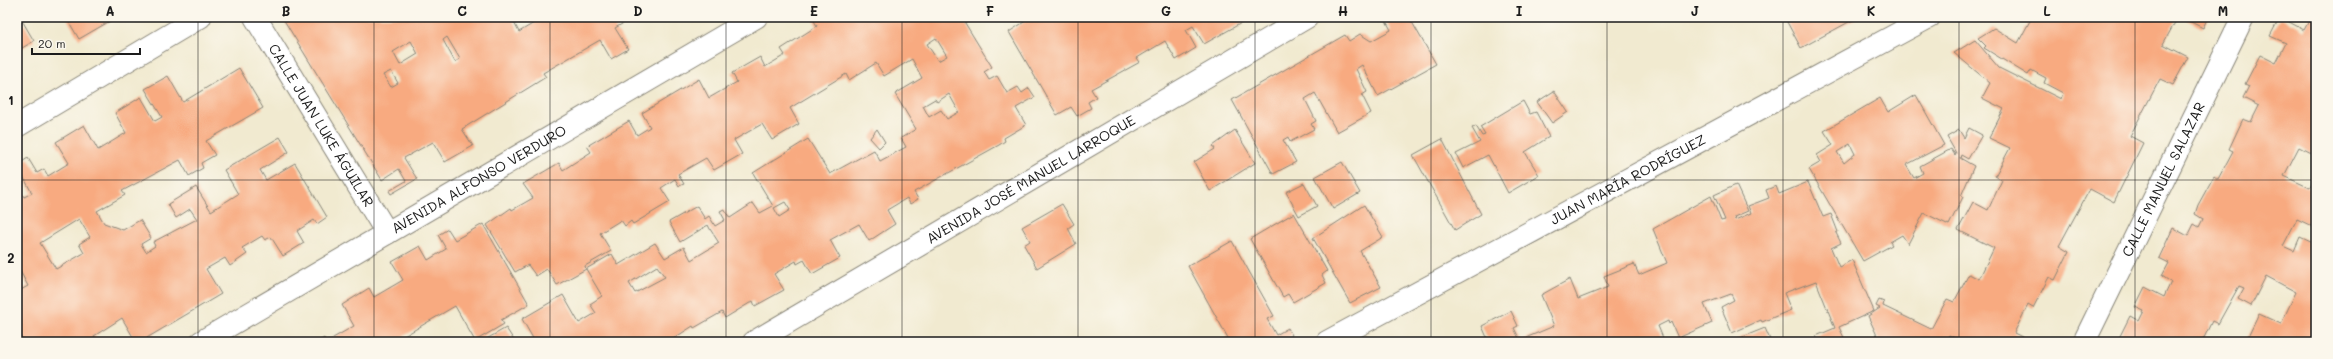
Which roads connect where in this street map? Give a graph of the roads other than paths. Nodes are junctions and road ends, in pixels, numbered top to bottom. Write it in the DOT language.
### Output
graph roads {
  1 [pos="200,17"];
  2 [pos="255,17"];
  3 [pos="756,17"];
  4 [pos="1306,17"];
  5 [pos="1929,17"];
  6 [pos="2243,17"];
  7 [pos="17,126"];
  8 [pos="387,233"];
  9 [pos="201,342"];
  10 [pos="754,342"];
  11 [pos="1327,342"];
  12 [pos="2084,342"];
  1 -- 7 [label="street"];
  2 -- 8 [label="street, CALLE JUAN LUKE ÁGUILAR"];
  3 -- 8 [label="street, AVENIDA ALFONSO VERDURO"];
  4 -- 10 [label="street, AVENIDA JOSÉ MANUEL LARROQUE"];
  5 -- 11 [label="street, JUAN MARÍA RODRÍGUEZ"];
  6 -- 12 [label="street, CALLE MANUEL SALAZAR"];
  8 -- 9 [label="street, AVENIDA ALFONSO VERDURO"];
}
